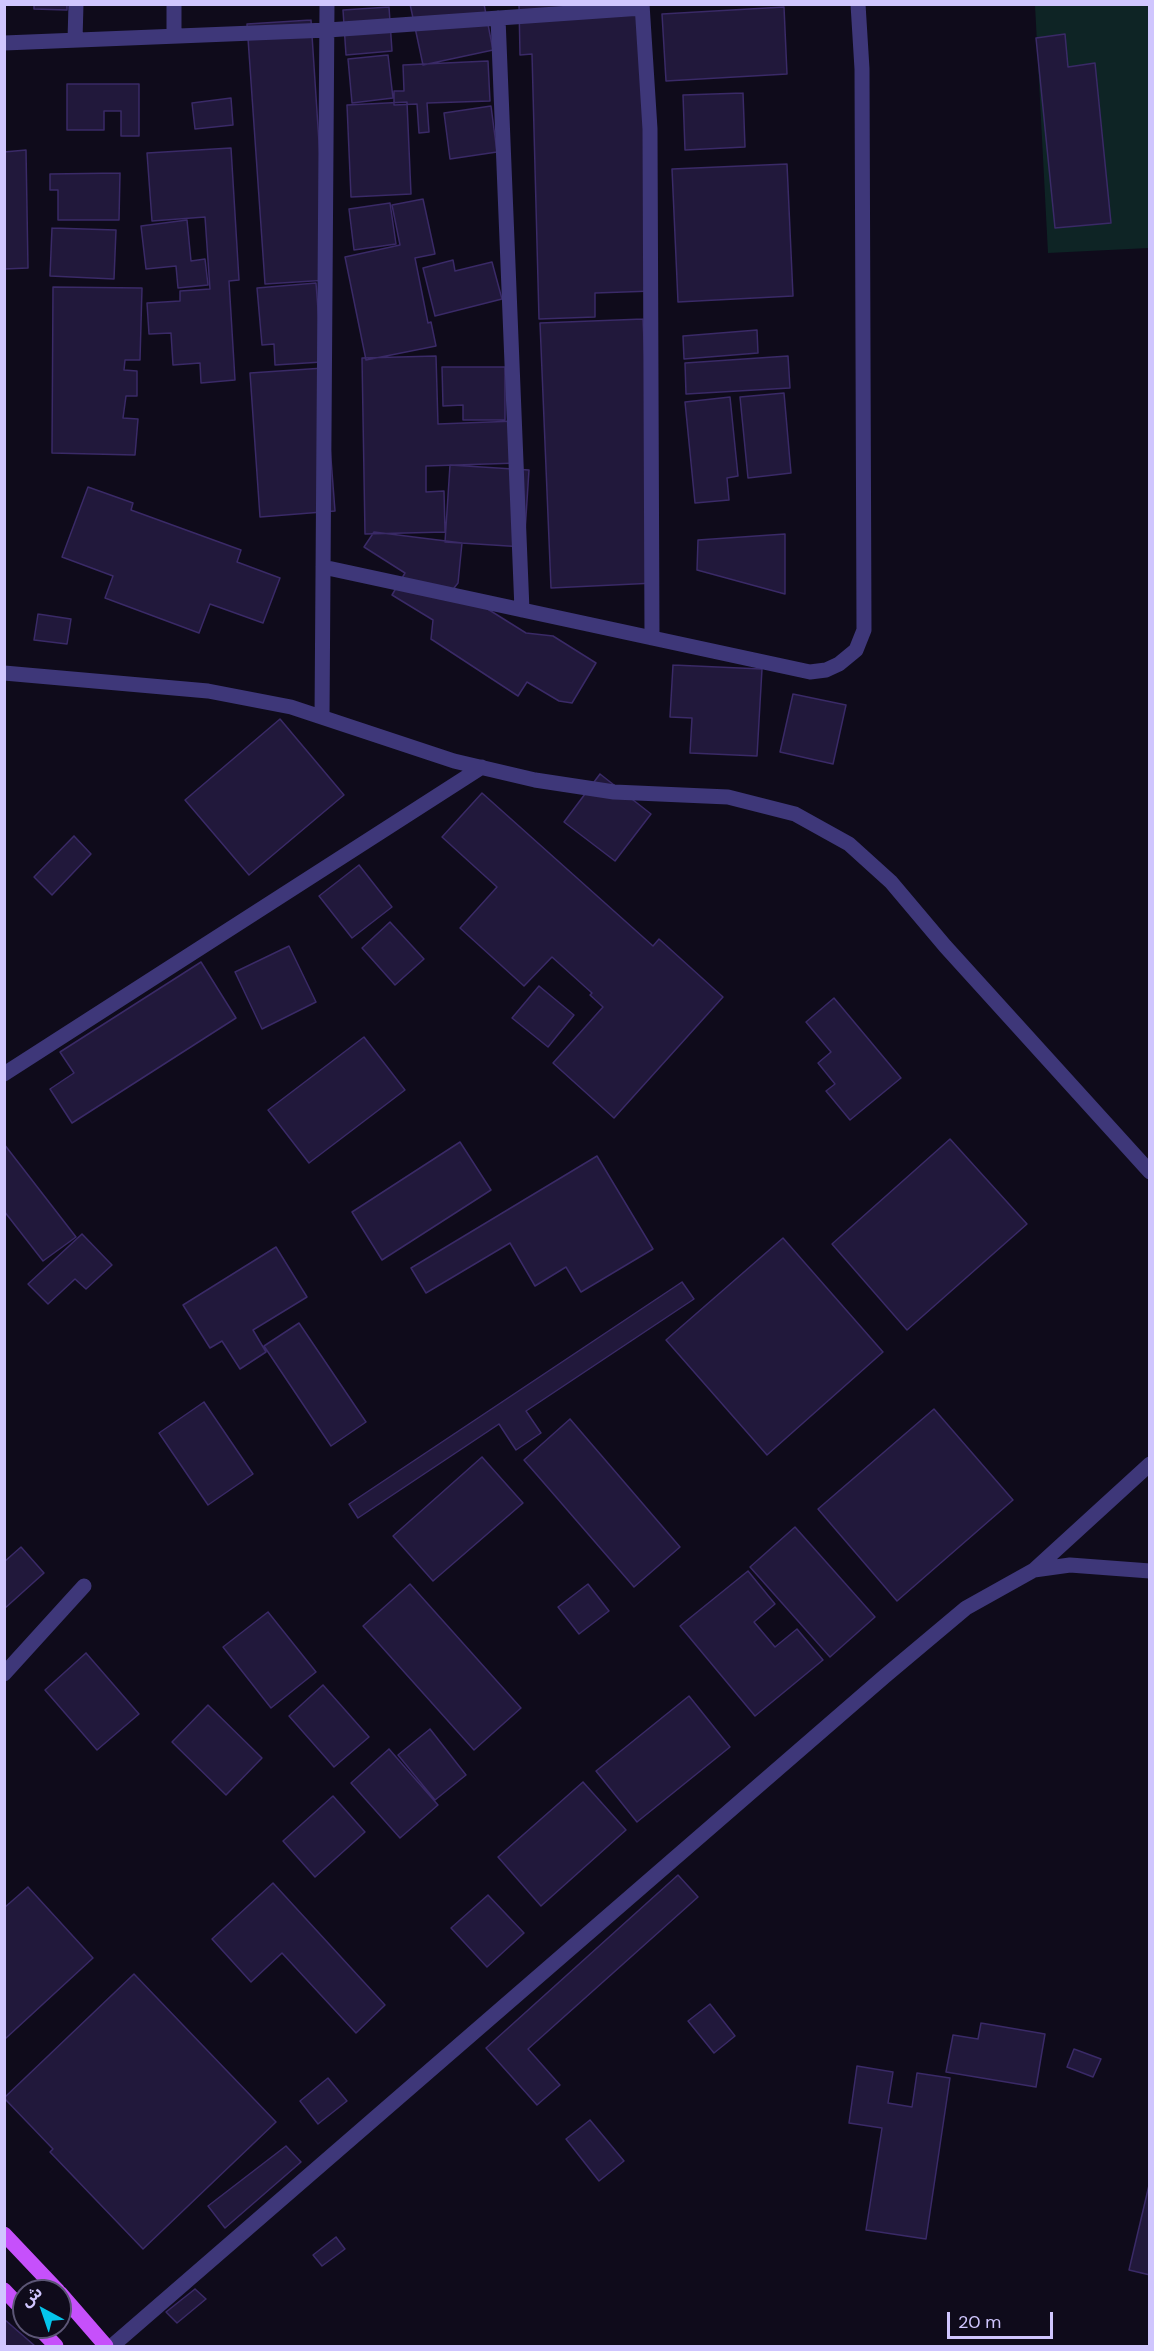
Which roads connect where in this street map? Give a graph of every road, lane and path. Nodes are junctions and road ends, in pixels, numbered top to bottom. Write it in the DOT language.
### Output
graph roads {
  1 [pos="76,4"];
  2 [pos="174,4"];
  3 [pos="327,4"];
  4 [pos="858,4"];
  5 [pos="642,6"];
  6 [pos="476,12"];
  7 [pos="498,18"];
  8 [pos="328,30"];
  9 [pos="174,36"];
  10 [pos="75,40"];
  11 [pos="4,43"];
  12 [pos="323,567"];
  13 [pos="522,610"];
  14 [pos="652,638"];
  15 [pos="4,673"];
  16 [pos="322,717"];
  17 [pos="482,767"];
  18 [pos="4,1074"];
  19 [pos="1149,1172"];
  20 [pos="1149,1464"];
  21 [pos="1034,1570"];
  22 [pos="1149,1571"];
  23 [pos="84,1586"];
  24 [pos="4,1674"];
  25 [pos="4,2234"];
  26 [pos="47,2279"];
  27 [pos="72,2307"];
  28 [pos="106,2346"];
  29 [pos="112,2346"];
  1 -- 10 [label="street"];
  2 -- 9 [label="street"];
  3 -- 8 [label="street"];
  4 -- 14 [label="street"];
  5 -- 7 [label="street"];
  5 -- 14 [label="street"];
  6 -- 7 [label="street"];
  6 -- 8 [label="street"];
  7 -- 13 [label="street"];
  8 -- 9 [label="street"];
  8 -- 12 [label="street"];
  9 -- 10 [label="street"];
  10 -- 11 [label="street"];
  12 -- 13 [label="street"];
  12 -- 16 [label="street"];
  13 -- 14 [label="street"];
  15 -- 16 [label="street"];
  16 -- 17 [label="street"];
  17 -- 18 [label="street"];
  17 -- 19 [label="street"];
  20 -- 21 [label="street"];
  21 -- 22 [label="street"];
  21 -- 29 [label="street"];
  23 -- 24 [label="street"];
  25 -- 26 [label="main road"];
  27 -- 28 [label="main road"];
}
